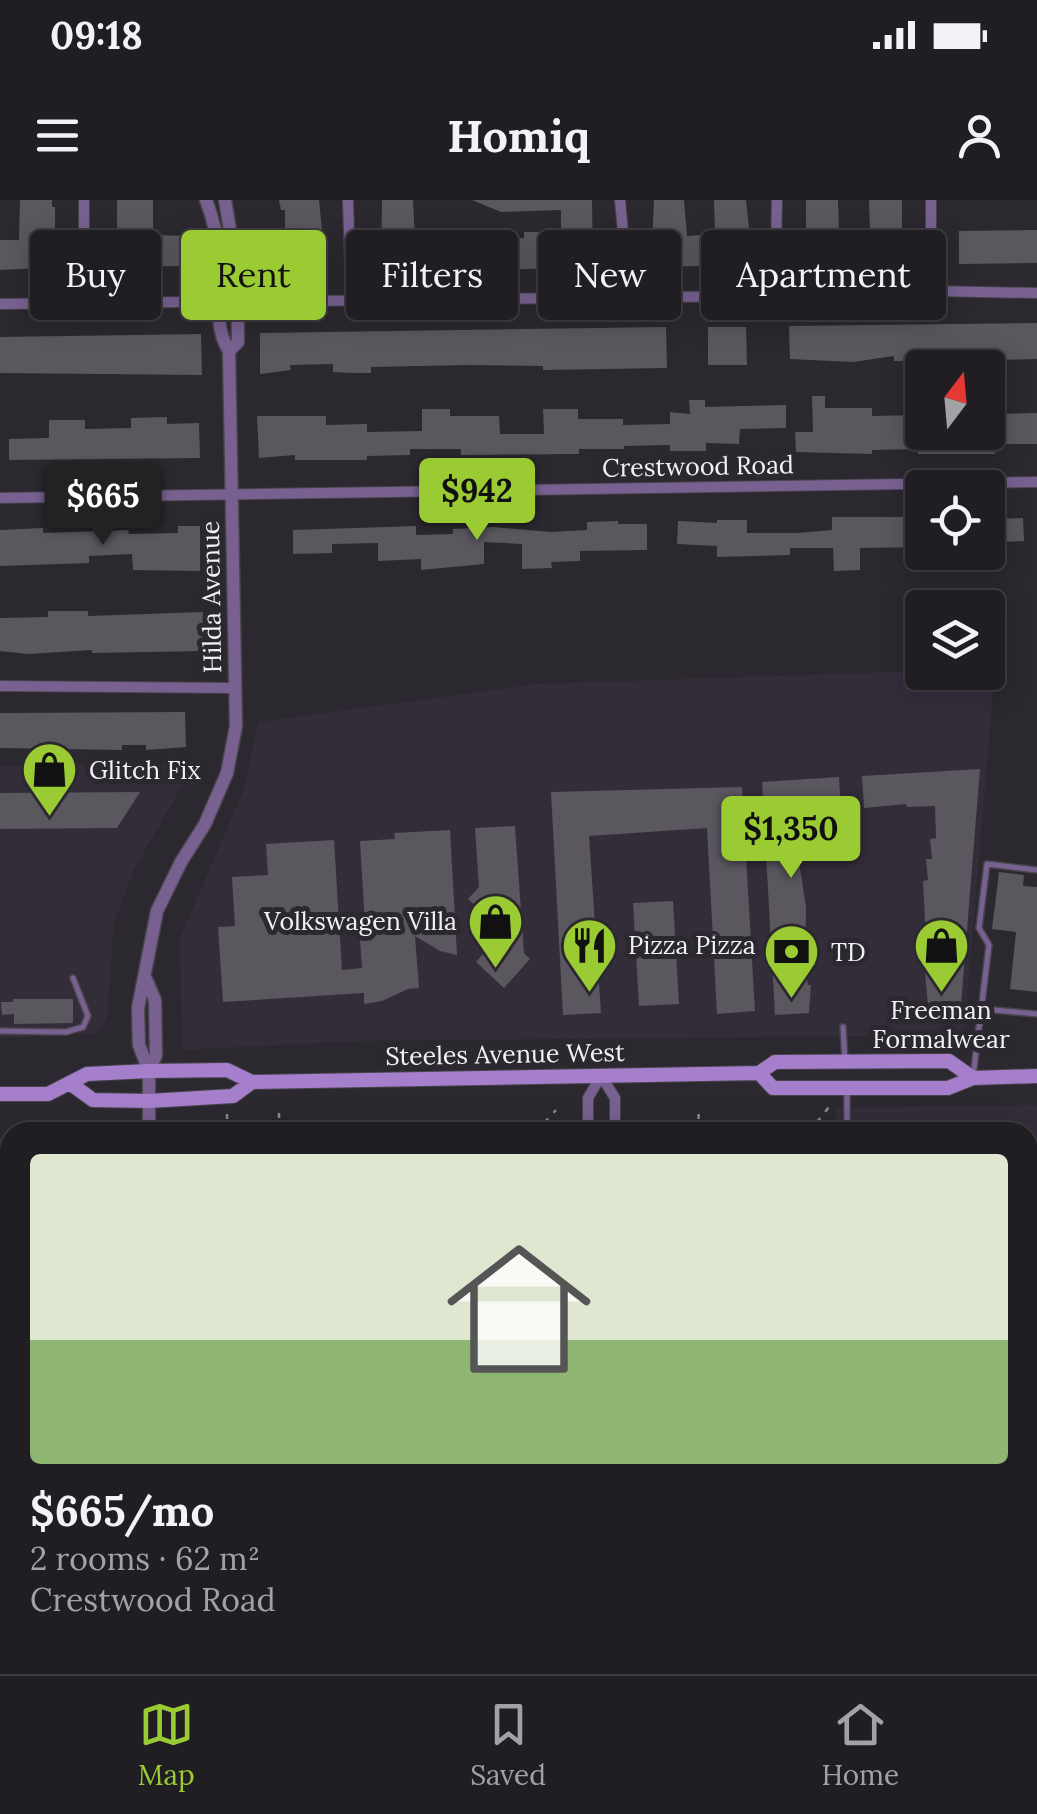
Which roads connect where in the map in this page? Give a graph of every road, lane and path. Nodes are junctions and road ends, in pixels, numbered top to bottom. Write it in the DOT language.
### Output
graph roads {
  1 [pos="84,200"];
  2 [pos="206,200"];
  3 [pos="224,200"];
  4 [pos="348,200"];
  5 [pos="620,200"];
  6 [pos="777,200"];
  7 [pos="931,200"];
  8 [pos="84,230"];
  9 [pos="216,230"];
  10 [pos="230,230"];
  11 [pos="349,230"];
  12 [pos="623,230"];
  13 [pos="776,230"];
  14 [pos="931,230"];
  15 [pos="946,292"];
  16 [pos="1037,294"];
  17 [pos="0,304"];
  18 [pos="30,304"];
  19 [pos="220,320"];
  20 [pos="238,320"];
  21 [pos="229,351"];
  22 [pos="1037,482"];
  23 [pos="232,493"];
  24 [pos="0,498"];
  25 [pos="0,686"];
  26 [pos="236,688"];
  27 [pos="1037,870"];
  28 [pos="73,978"];
  29 [pos="982,1009"];
  30 [pos="1037,1014"];
  31 [pos="844,1027"];
  32 [pos="3,1029"];
  33 [pos="845,1064"];
  34 [pos="150,1070"];
  35 [pos="759,1073"];
  36 [pos="601,1076"];
  37 [pos="1037,1076"];
  38 [pos="973,1078"];
  39 [pos="252,1082"];
  40 [pos="71,1084"];
  41 [pos="847,1088"];
  42 [pos="0,1094"];
  43 [pos="149,1101"];
  44 [pos="829,1106"];
  45 [pos="698,1107"];
  46 [pos="556,1110"];
  47 [pos="227,1113"];
  48 [pos="279,1113"];
  49 [pos="149,1122"];
  50 [pos="227,1122"];
  51 [pos="279,1122"];
  52 [pos="545,1122"];
  53 [pos="588,1122"];
  54 [pos="615,1122"];
  55 [pos="698,1122"];
  56 [pos="816,1122"];
  57 [pos="847,1122"];
  1 -- 8 [label="street"];
  2 -- 9 [label="street, Hilda Avenue"];
  3 -- 10 [label="street"];
  4 -- 11 [label="street"];
  5 -- 12 [label="street"];
  6 -- 13 [label="street"];
  7 -- 14 [label="street"];
  15 -- 16 [label="street"];
  17 -- 18 [label="street"];
  19 -- 21 [label="street, Hilda Avenue"];
  20 -- 21 [label="street"];
  21 -- 23 [label="street, Hilda Avenue"];
  22 -- 23 [label="street, Crestwood Road"];
  23 -- 24 [label="street, Crestwood Road"];
  23 -- 26 [label="street, Hilda Avenue"];
  25 -- 26 [label="street"];
  26 -- 34 [label="street, Hilda Avenue"];
  27 -- 29 [label="lane"];
  28 -- 32 [label="lane"];
  29 -- 30 [label="lane"];
  29 -- 38 [label="lane"];
  31 -- 33 [label="lane"];
  33 -- 35 [label="main road, Steeles Avenue West"];
  33 -- 38 [label="main road, Steeles Avenue West"];
  33 -- 41 [label="main road"];
  34 -- 39 [label="main road, Steeles Avenue West"];
  34 -- 40 [label="main road, Steeles Avenue West"];
  34 -- 43 [label="street, Hilda Avenue"];
  35 -- 36 [label="main road, Steeles Avenue West"];
  35 -- 41 [label="main road, Steeles Avenue West"];
  36 -- 39 [label="main road, Steeles Avenue West"];
  36 -- 53 [label="street"];
  36 -- 54 [label="street"];
  37 -- 38 [label="main road, Steeles Avenue West"];
  38 -- 41 [label="main road, Steeles Avenue West"];
  39 -- 43 [label="main road, Steeles Avenue West"];
  40 -- 42 [label="main road, Steeles Avenue West"];
  40 -- 43 [label="main road, Steeles Avenue West"];
  41 -- 57 [label="lane"];
  43 -- 49 [label="street, Hilda Avenue"];
  44 -- 56 [label="path"];
  45 -- 55 [label="path"];
  46 -- 52 [label="path"];
  47 -- 50 [label="path"];
  48 -- 51 [label="path"];
}
